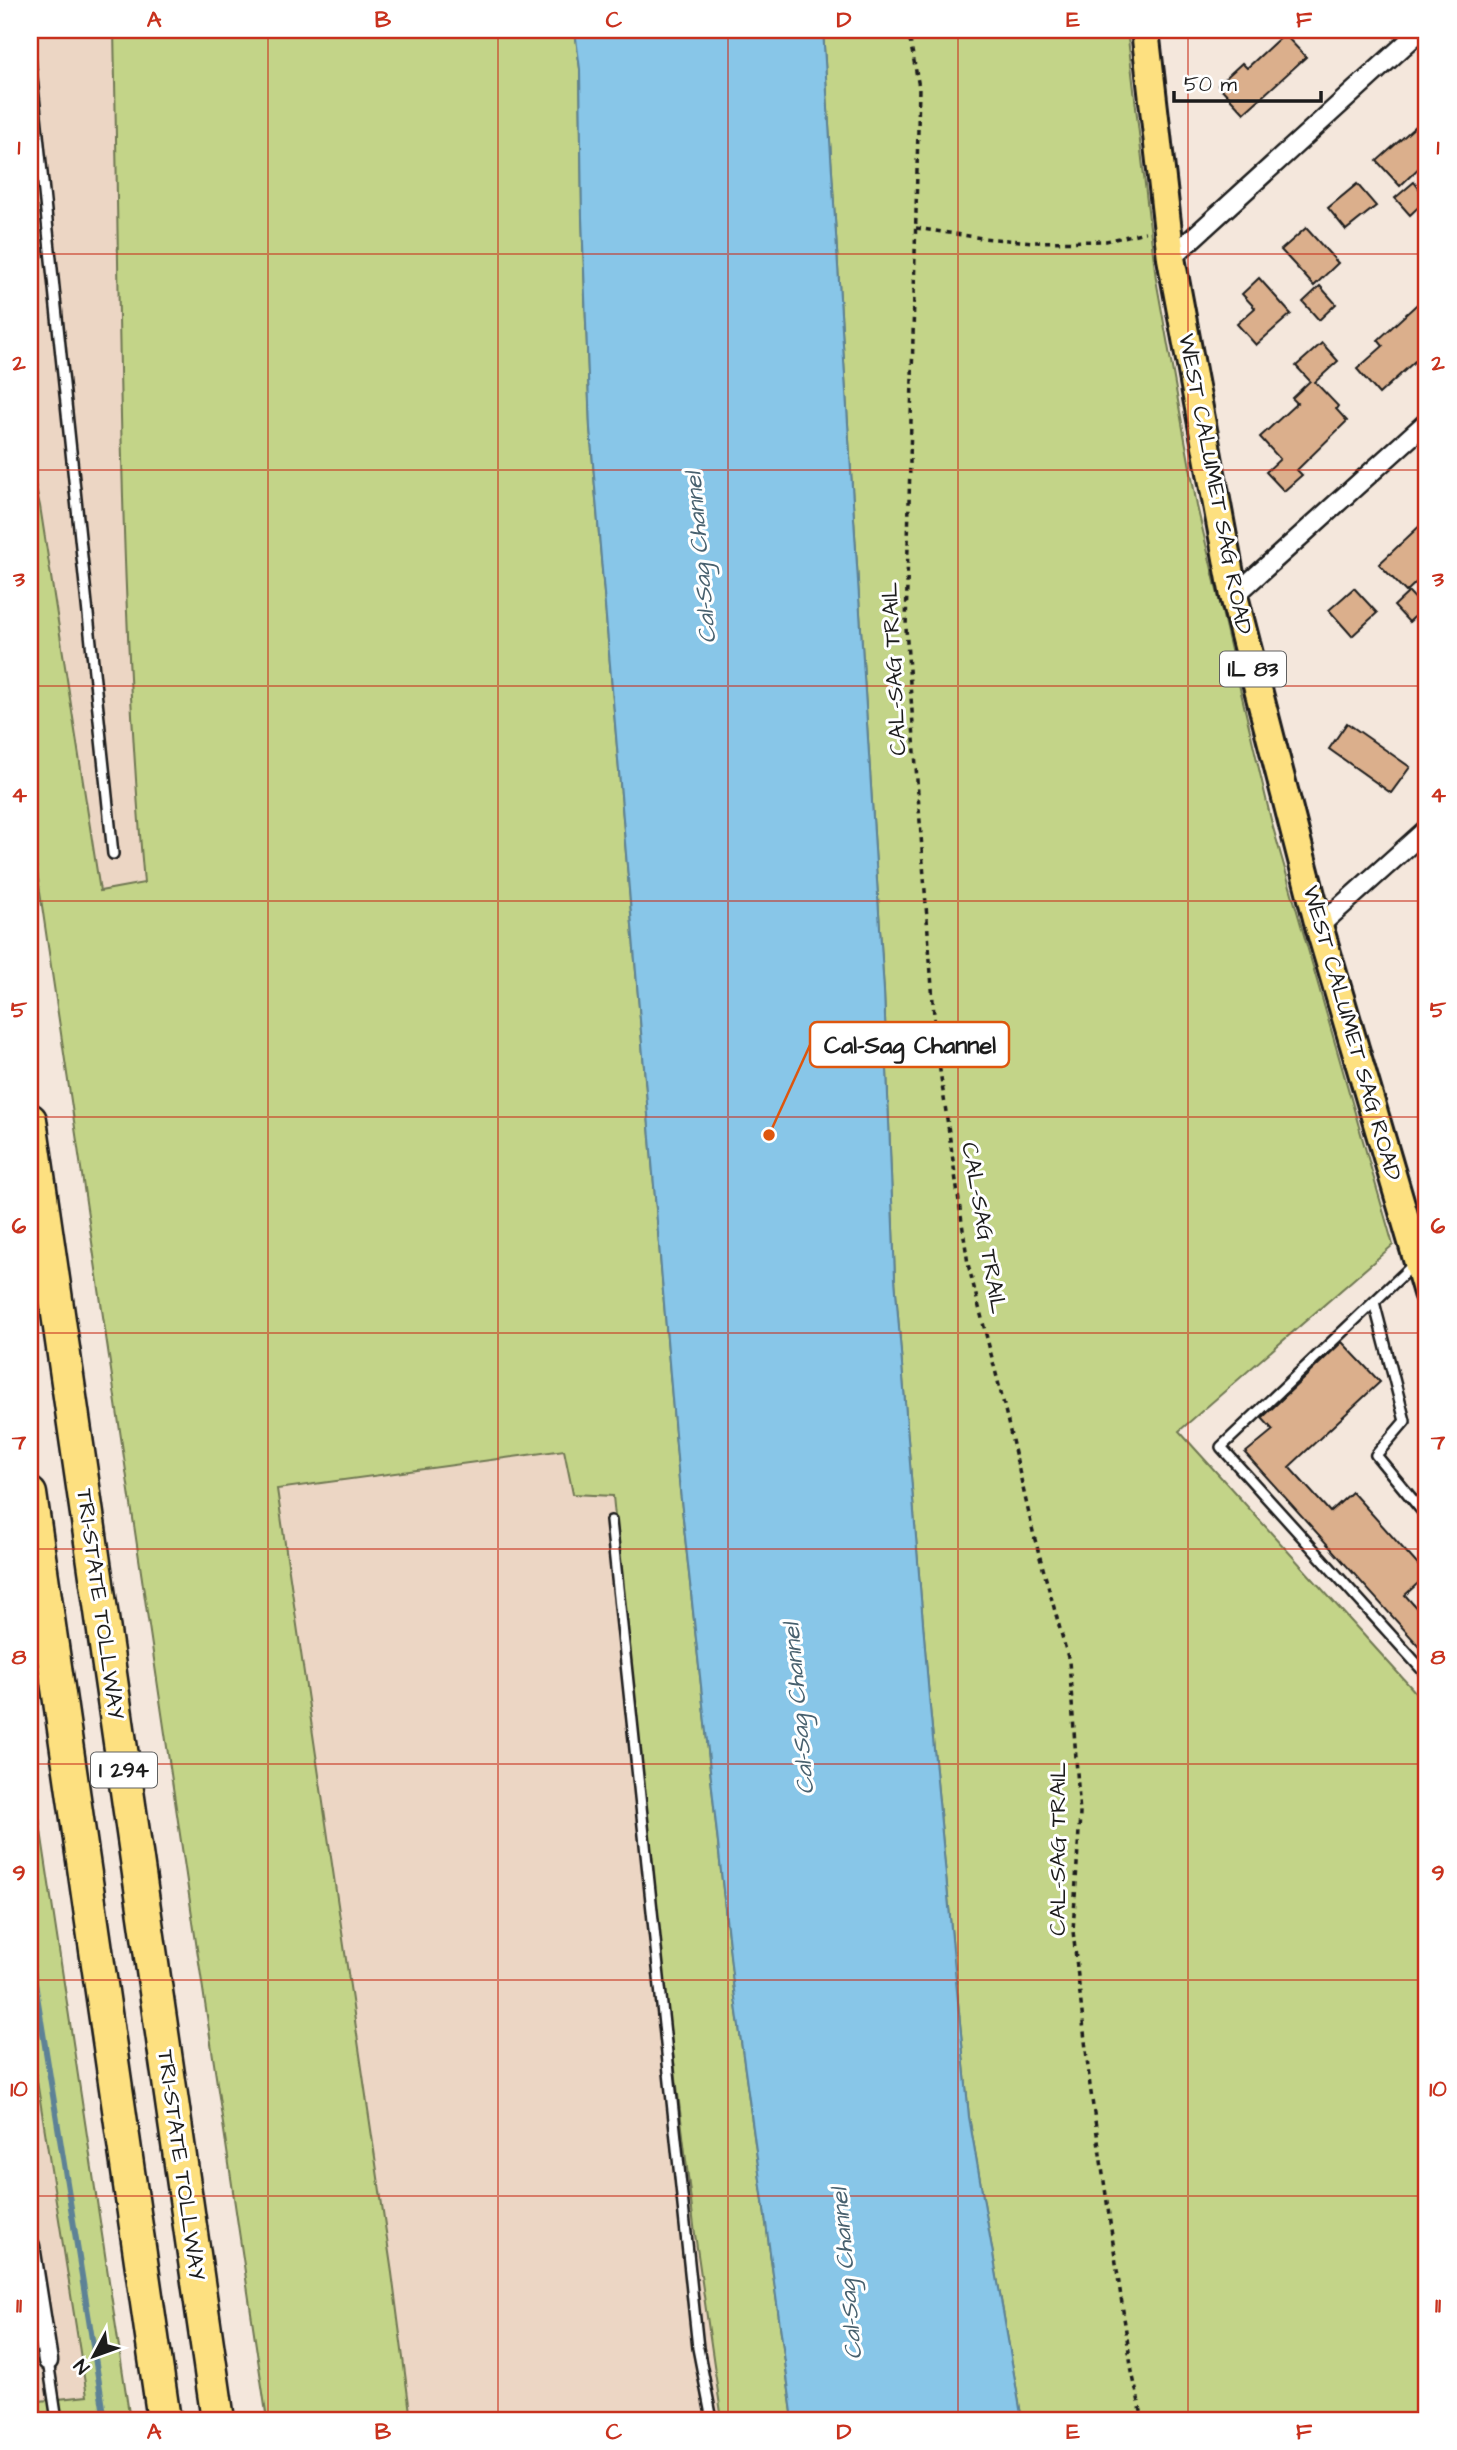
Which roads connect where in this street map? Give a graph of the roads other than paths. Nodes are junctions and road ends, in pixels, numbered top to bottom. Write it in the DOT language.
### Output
graph roads {
  1 [pos="1145,30"];
  2 [pos="1421,30"];
  3 [pos="30,58"];
  4 [pos="1171,258"];
  5 [pos="1427,422"];
  6 [pos="1234,596"];
  7 [pos="1427,829"];
  8 [pos="113,855"];
  9 [pos="1319,926"];
  10 [pos="30,1121"];
  11 [pos="1419,1242"];
  12 [pos="1427,1293"];
  13 [pos="1374,1302"];
  14 [pos="30,1494"];
  15 [pos="1427,1517"];
  16 [pos="611,1521"];
  17 [pos="1427,1675"];
  18 [pos="30,2245"];
  19 [pos="48,2361"];
  20 [pos="57,2420"];
  21 [pos="164,2420"];
  22 [pos="218,2420"];
  23 [pos="712,2420"];
  1 -- 4 [label="main road, WEST CALUMET SAG ROAD / IL 83"];
  2 -- 4 [label="street"];
  3 -- 8 [label="lane"];
  4 -- 6 [label="main road, WEST CALUMET SAG ROAD / IL 83"];
  5 -- 6 [label="street"];
  6 -- 9 [label="main road, WEST CALUMET SAG ROAD / IL 83"];
  7 -- 9 [label="street"];
  9 -- 11 [label="main road, WEST CALUMET SAG ROAD / IL 83"];
  10 -- 22 [label="highway, TRI-STATE TOLLWAY / I 294"];
  11 -- 12 [label="main road, WEST CALUMET SAG ROAD / IL 83"];
  11 -- 13 [label="lane"];
  13 -- 15 [label="lane"];
  13 -- 17 [label="lane"];
  14 -- 21 [label="highway, I 294"];
  16 -- 23 [label="lane"];
  18 -- 19 [label="street"];
  19 -- 20 [label="lane"];
}
